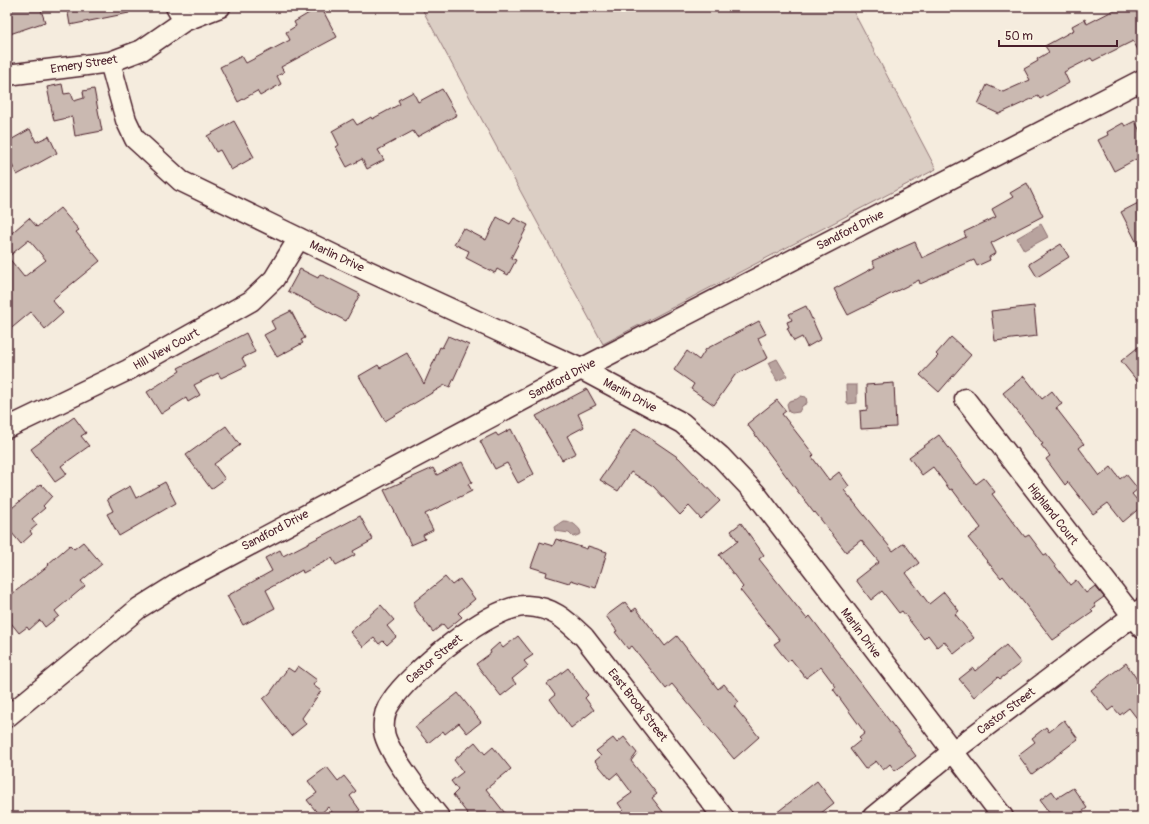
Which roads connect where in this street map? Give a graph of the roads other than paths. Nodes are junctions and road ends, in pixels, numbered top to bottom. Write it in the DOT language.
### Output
graph roads {
  1 [pos="220,7"];
  2 [pos="180,14"];
  3 [pos="110,62"];
  4 [pos="7,75"];
  5 [pos="1142,80"];
  6 [pos="299,238"];
  7 [pos="581,369"];
  8 [pos="965,399"];
  9 [pos="7,428"];
  10 [pos="540,608"];
  11 [pos="1139,618"];
  12 [pos="7,717"];
  13 [pos="952,752"];
  14 [pos="439,817"];
  15 [pos="724,817"];
  16 [pos="873,817"];
  17 [pos="1003,817"];
  1 -- 2 [label="street, Emery Street"];
  2 -- 3 [label="street, Emery Street"];
  3 -- 4 [label="street, Emery Street"];
  3 -- 6 [label="street, Marlin Drive"];
  5 -- 7 [label="street, Sandford Drive"];
  6 -- 7 [label="street, Marlin Drive"];
  6 -- 9 [label="street, Hill View Court"];
  7 -- 12 [label="street, Sandford Drive"];
  7 -- 13 [label="street, Marlin Drive"];
  8 -- 11 [label="street, Highland Court"];
  10 -- 14 [label="street, Castor Street"];
  10 -- 15 [label="street, East Brook Street"];
  11 -- 13 [label="street, Castor Street"];
  13 -- 16 [label="street, Castor Street"];
  13 -- 17 [label="street, Marlin Drive"];
}
